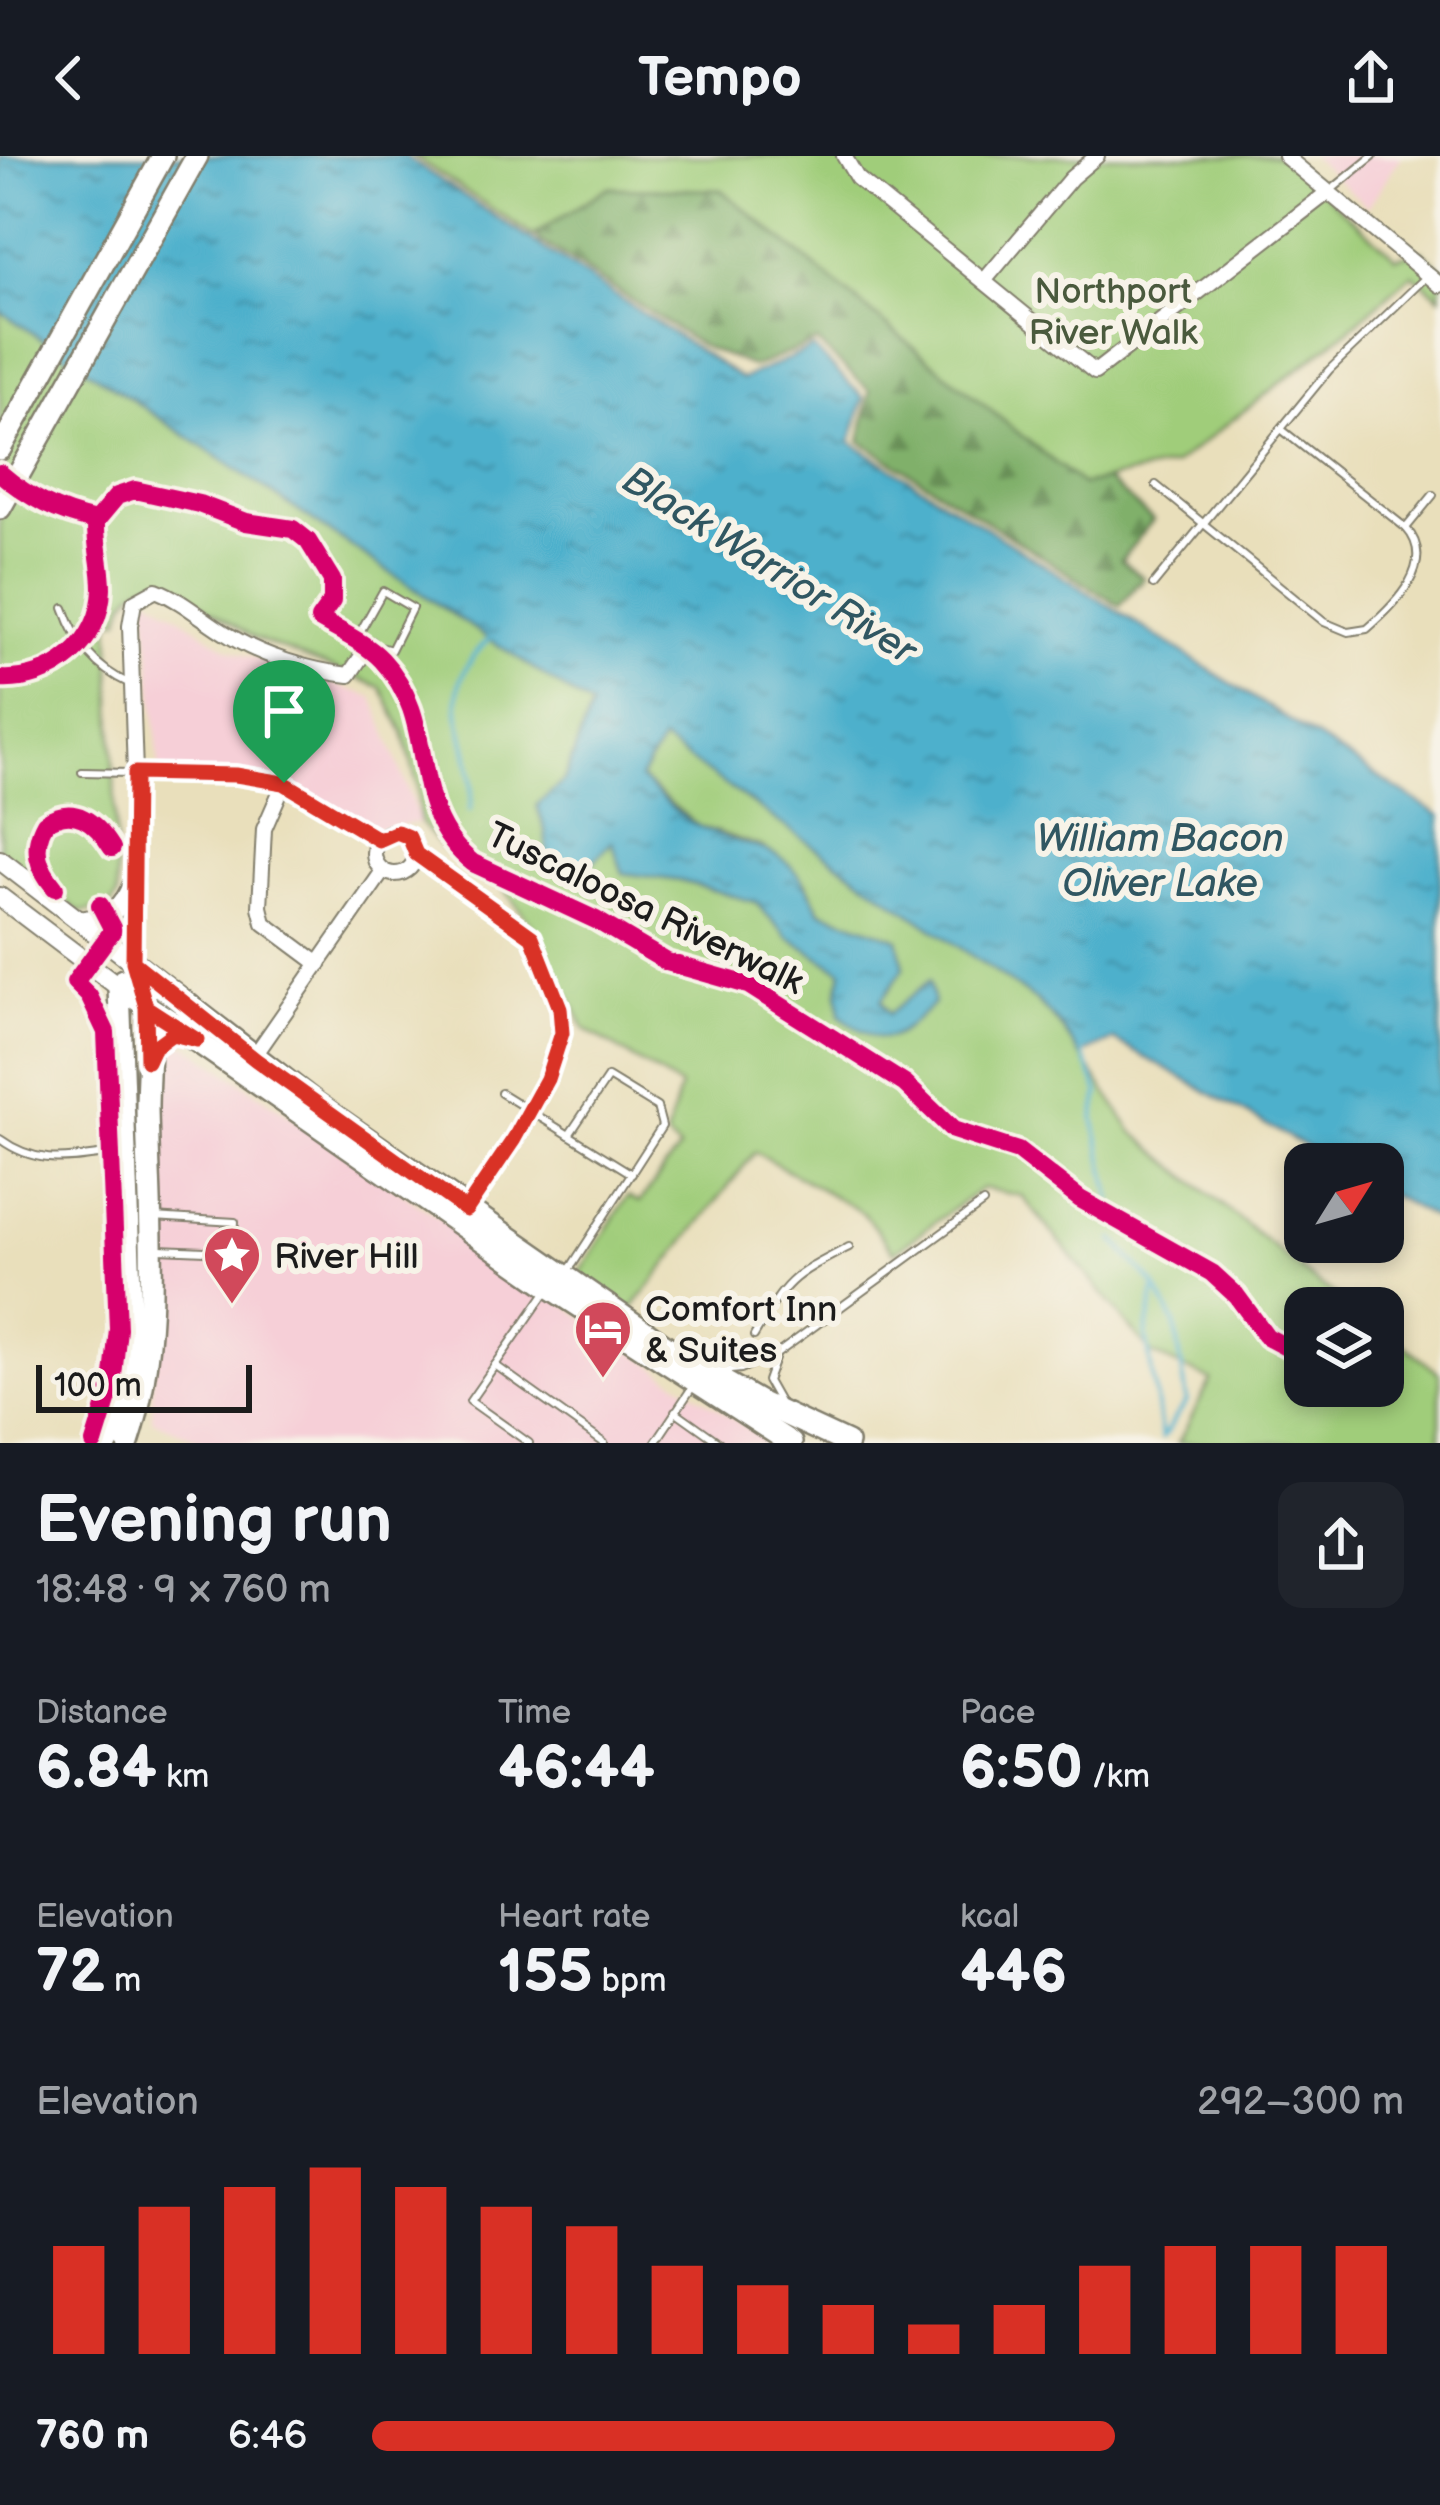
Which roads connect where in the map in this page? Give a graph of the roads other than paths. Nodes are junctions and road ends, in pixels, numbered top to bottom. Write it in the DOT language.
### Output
graph roads {
  1 [pos="164,156"];
  2 [pos="197,156"];
  3 [pos="844,156"];
  4 [pos="1097,156"];
  5 [pos="1285,156"];
  6 [pos="1373,156"];
  7 [pos="1327,193"];
  8 [pos="1434,280"];
  9 [pos="984,281"];
  10 [pos="1281,429"];
  11 [pos="0,449"];
  12 [pos="1156,485"];
  13 [pos="1432,495"];
  14 [pos="0,508"];
  15 [pos="1205,524"];
  16 [pos="1406,528"];
  17 [pos="1153,585"];
  18 [pos="64,608"];
  19 [pos="370,644"];
  20 [pos="130,684"];
  21 [pos="298,749"];
  22 [pos="82,772"];
  23 [pos="135,773"];
  24 [pos="284,783"];
  25 [pos="379,840"];
  26 [pos="416,854"];
  27 [pos="0,860"];
  28 [pos="383,871"];
  29 [pos="134,880"];
  30 [pos="0,897"];
  31 [pos="80,921"];
  32 [pos="133,962"];
  33 [pos="319,964"];
  34 [pos="119,987"];
  35 [pos="146,1007"];
  36 [pos="197,1040"];
  37 [pos="254,1058"];
  38 [pos="147,1061"];
  39 [pos="501,1093"];
  40 [pos="530,1112"];
  41 [pos="569,1135"];
  42 [pos="0,1139"];
  43 [pos="125,1152"];
  44 [pos="632,1174"];
  45 [pos="983,1203"];
  46 [pos="466,1210"];
  47 [pos="149,1217"];
  48 [pos="850,1247"];
  49 [pos="149,1250"];
  50 [pos="557,1281"];
  51 [pos="754,1336"];
  52 [pos="778,1353"];
  53 [pos="495,1365"];
  54 [pos="700,1378"];
  55 [pos="675,1411"];
  56 [pos="790,1417"];
  57 [pos="107,1443"];
  58 [pos="128,1443"];
  59 [pos="529,1443"];
  60 [pos="604,1443"];
  61 [pos="655,1443"];
  62 [pos="721,1443"];
  63 [pos="791,1443"];
  64 [pos="848,1443"];
  1 -- 11 [label="main road"];
  2 -- 14 [label="main road"];
  3 -- 9 [label="street"];
  4 -- 9 [label="street"];
  5 -- 7 [label="street"];
  6 -- 7 [label="lane"];
  7 -- 8 [label="street"];
  7 -- 9 [label="street"];
  8 -- 10 [label="lane"];
  10 -- 15 [label="lane"];
  10 -- 16 [label="lane"];
  12 -- 15 [label="lane"];
  13 -- 16 [label="lane"];
  15 -- 16 [label="lane"];
  15 -- 17 [label="lane"];
  18 -- 20 [label="lane"];
  19 -- 19 [label="lane"];
  19 -- 20 [label="street"];
  20 -- 23 [label="street"];
  21 -- 24 [label="lane"];
  22 -- 23 [label="lane"];
  23 -- 24 [label="street"];
  23 -- 29 [label="street"];
  24 -- 25 [label="street"];
  24 -- 33 [label="street"];
  25 -- 26 [label="street"];
  25 -- 28 [label="street"];
  26 -- 28 [label="street"];
  26 -- 40 [label="street"];
  27 -- 31 [label="main road"];
  28 -- 33 [label="street"];
  29 -- 31 [label="main road"];
  29 -- 32 [label="street"];
  30 -- 34 [label="main road"];
  31 -- 32 [label="main road"];
  32 -- 34 [label="main road"];
  32 -- 35 [label="main road"];
  32 -- 37 [label="main road"];
  33 -- 37 [label="street"];
  34 -- 35 [label="main road"];
  34 -- 43 [label="main road"];
  35 -- 36 [label="main road"];
  35 -- 38 [label="main road"];
  36 -- 38 [label="main road"];
  36 -- 50 [label="main road"];
  37 -- 46 [label="main road"];
  38 -- 47 [label="main road"];
  39 -- 40 [label="lane"];
  40 -- 41 [label="lane"];
  40 -- 46 [label="street"];
  41 -- 44 [label="lane"];
  41 -- 44 [label="lane"];
  42 -- 43 [label="lane"];
  43 -- 57 [label="main road"];
  44 -- 50 [label="lane"];
  45 -- 52 [label="lane"];
  46 -- 50 [label="main road"];
  47 -- 49 [label="main road"];
  47 -- 49 [label="lane"];
  48 -- 51 [label="lane"];
  49 -- 58 [label="main road"];
  50 -- 53 [label="lane"];
  50 -- 54 [label="main road"];
  52 -- 54 [label="lane"];
  52 -- 56 [label="lane"];
  53 -- 59 [label="lane"];
  53 -- 60 [label="lane"];
  54 -- 55 [label="lane"];
  54 -- 56 [label="main road"];
  54 -- 63 [label="main road"];
  55 -- 61 [label="lane"];
  55 -- 62 [label="lane"];
  56 -- 64 [label="main road"];
}
